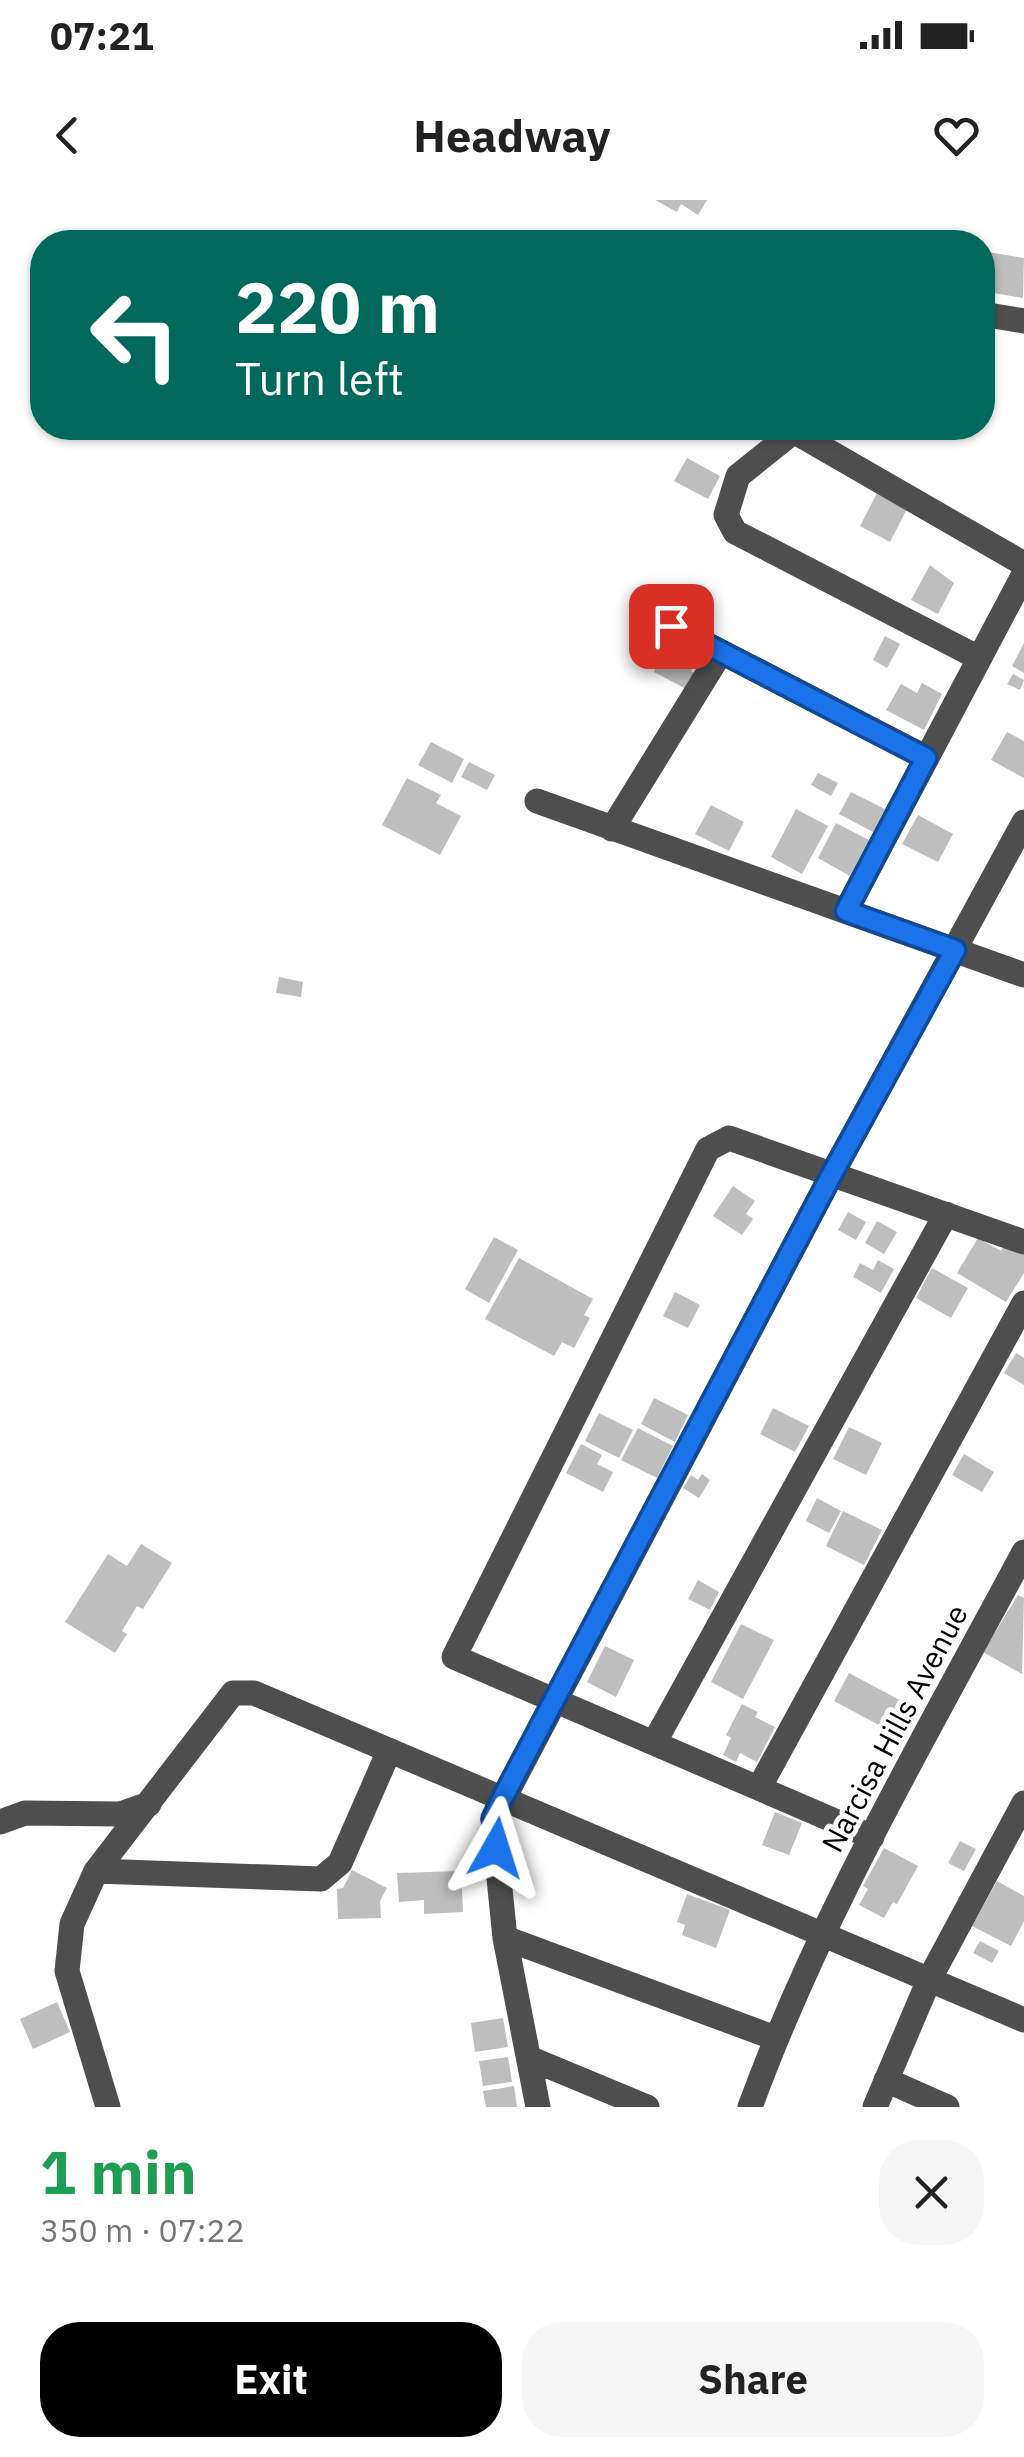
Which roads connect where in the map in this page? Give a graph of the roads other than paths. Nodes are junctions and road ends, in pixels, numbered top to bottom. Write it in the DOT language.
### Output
graph roads {
  1 [pos="995,316"];
  2 [pos="1024,321"];
  3 [pos="783,440"];
  4 [pos="813,440"];
  5 [pos="1024,564"];
  6 [pos="1024,574"];
  7 [pos="671,626"];
  8 [pos="721,652"];
  9 [pos="979,658"];
  10 [pos="926,758"];
  11 [pos="538,801"];
  12 [pos="1024,822"];
  13 [pos="612,829"];
  14 [pos="846,911"];
  15 [pos="955,950"];
  16 [pos="1024,975"];
  17 [pos="832,1174"];
  18 [pos="946,1214"];
  19 [pos="1024,1242"];
  20 [pos="1024,1302"];
  21 [pos="1024,1552"];
  22 [pos="555,1700"];
  23 [pos="654,1743"];
  24 [pos="388,1751"];
  25 [pos="759,1788"];
  26 [pos="502,1799"];
  27 [pos="1024,1803"];
  28 [pos="149,1804"];
  29 [pos="0,1822"];
  30 [pos="872,1837"];
  31 [pos="96,1871"];
  32 [pos="820,1934"];
  33 [pos="506,1938"];
  34 [pos="929,1980"];
  35 [pos="1024,2020"];
  36 [pos="775,2038"];
  37 [pos="529,2058"];
  38 [pos="886,2080"];
  39 [pos="108,2107"];
  40 [pos="538,2107"];
  41 [pos="647,2107"];
  42 [pos="750,2107"];
  43 [pos="874,2107"];
  44 [pos="947,2107"];
  1 -- 2 [label="street"];
  3 -- 9 [label="street"];
  4 -- 5 [label="street"];
  6 -- 9 [label="street"];
  7 -- 8 [label="street"];
  8 -- 10 [label="street"];
  8 -- 13 [label="street"];
  9 -- 10 [label="street"];
  10 -- 14 [label="street"];
  11 -- 13 [label="street"];
  12 -- 15 [label="street"];
  13 -- 14 [label="street"];
  14 -- 15 [label="street"];
  15 -- 16 [label="street"];
  15 -- 17 [label="street"];
  17 -- 18 [label="street"];
  17 -- 22 [label="street"];
  17 -- 22 [label="street"];
  18 -- 19 [label="street"];
  18 -- 23 [label="street"];
  20 -- 25 [label="street"];
  21 -- 30 [label="street, Narcisa Hills Avenue"];
  22 -- 23 [label="street"];
  22 -- 26 [label="street"];
  23 -- 25 [label="street"];
  24 -- 26 [label="street"];
  24 -- 28 [label="street"];
  24 -- 31 [label="street"];
  25 -- 30 [label="street"];
  26 -- 32 [label="street"];
  26 -- 33 [label="street"];
  27 -- 34 [label="street"];
  28 -- 29 [label="street"];
  28 -- 31 [label="street"];
  30 -- 32 [label="street, Narcisa Hills Avenue"];
  31 -- 39 [label="street"];
  32 -- 34 [label="street"];
  32 -- 36 [label="street, Narcisa Hills Avenue"];
  33 -- 36 [label="street"];
  33 -- 37 [label="street"];
  34 -- 35 [label="street"];
  34 -- 38 [label="street"];
  36 -- 42 [label="street, Narcisa Hills Avenue"];
  37 -- 40 [label="street"];
  37 -- 41 [label="street"];
  38 -- 43 [label="street"];
  38 -- 44 [label="street"];
}
